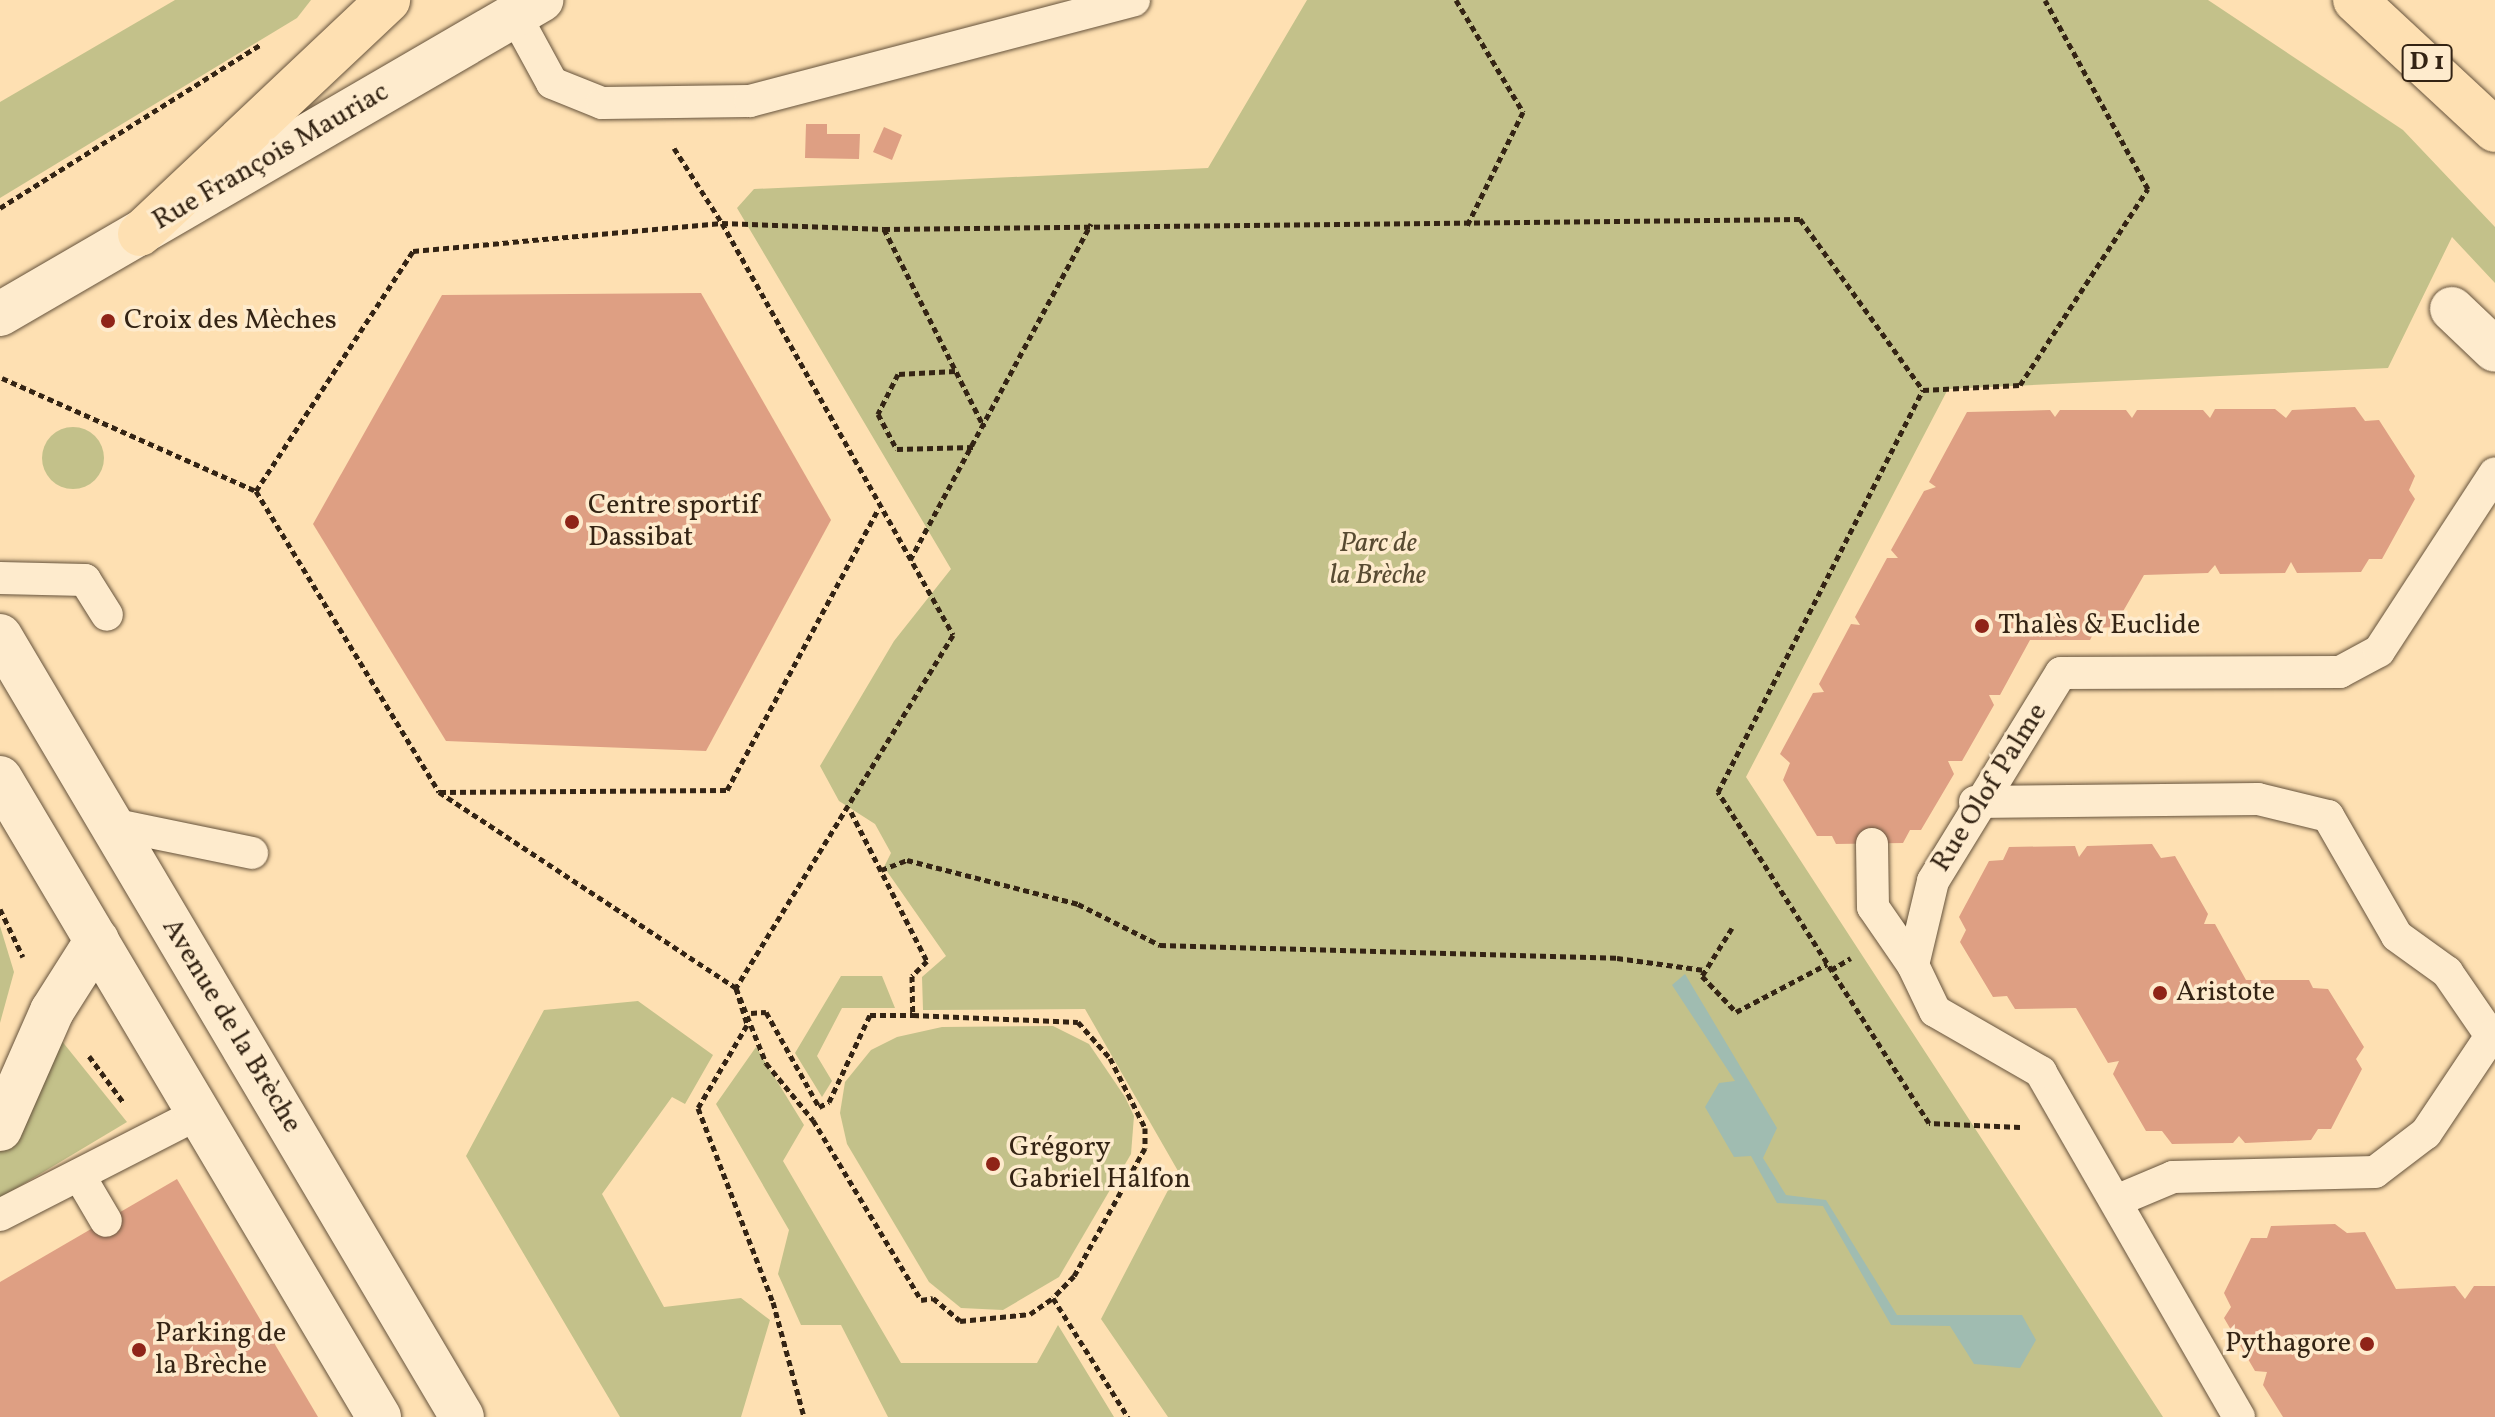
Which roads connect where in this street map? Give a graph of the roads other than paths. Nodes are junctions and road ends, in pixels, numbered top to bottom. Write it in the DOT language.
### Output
graph roads {
  1 [pos="388,0"];
  2 [pos="1134,0"];
  3 [pos="2340,0"];
  4 [pos="528,7"];
  5 [pos="2370,12"];
  6 [pos="2495,130"];
  7 [pos="140,234"];
  8 [pos="2452,309"];
  9 [pos="0,314"];
  10 [pos="2495,350"];
  11 [pos="2495,473"];
  12 [pos="0,578"];
  13 [pos="107,615"];
  14 [pos="0,636"];
  15 [pos="0,778"];
  16 [pos="1975,802"];
  17 [pos="111,824"];
  18 [pos="1872,844"];
  19 [pos="252,853"];
  20 [pos="97,940"];
  21 [pos="1913,965"];
  22 [pos="199,1113"];
  23 [pos="0,1129"];
  24 [pos="79,1175"];
  25 [pos="2118,1200"];
  26 [pos="0,1215"];
  27 [pos="106,1221"];
  28 [pos="379,1417"];
  29 [pos="462,1417"];
  30 [pos="2239,1417"];
  1 -- 7 [label="highway"];
  2 -- 4 [label="lane"];
  3 -- 5 [label="highway, D 1"];
  4 -- 7 [label="street, Rue François Mauriac"];
  5 -- 6 [label="highway, D 1"];
  7 -- 9 [label="street, Rue François Mauriac"];
  8 -- 10 [label="street"];
  11 -- 16 [label="lane, Rue Olof Palme"];
  12 -- 13 [label="lane"];
  14 -- 17 [label="street, Avenue de la Brèche"];
  15 -- 20 [label="street"];
  16 -- 21 [label="lane, Rue Olof Palme"];
  16 -- 25 [label="lane"];
  17 -- 19 [label="lane"];
  17 -- 29 [label="street, Avenue de la Brèche"];
  18 -- 21 [label="lane"];
  20 -- 22 [label="street"];
  20 -- 23 [label="street"];
  21 -- 25 [label="lane"];
  22 -- 24 [label="lane"];
  22 -- 28 [label="street"];
  24 -- 26 [label="lane"];
  24 -- 27 [label="lane"];
  25 -- 30 [label="lane"];
}
